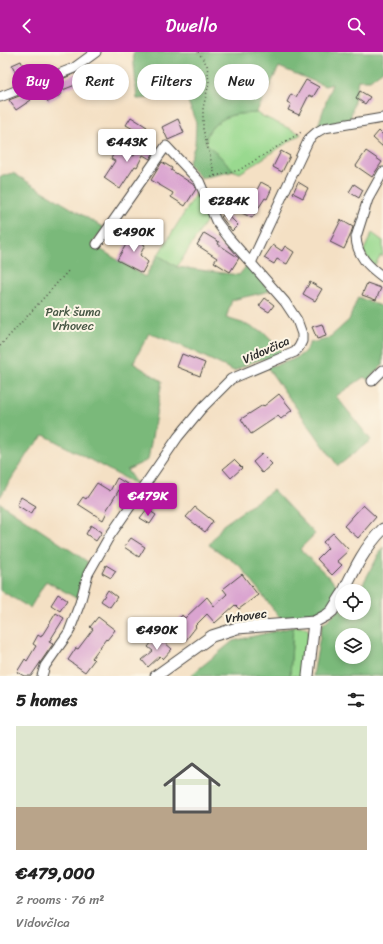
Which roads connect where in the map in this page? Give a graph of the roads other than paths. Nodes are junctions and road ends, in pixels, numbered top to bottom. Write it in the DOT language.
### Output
graph roads {
  1 [pos="96,52"];
  2 [pos="0,97"];
  3 [pos="383,118"];
  4 [pos="383,172"];
  5 [pos="97,244"];
  6 [pos="251,264"];
  7 [pos="383,277"];
  8 [pos="383,370"];
  9 [pos="372,381"];
  10 [pos="383,529"];
  11 [pos="347,584"];
  12 [pos="335,606"];
  13 [pos="314,622"];
  14 [pos="42,676"];
  15 [pos="156,676"];
  16 [pos="308,676"];
  1 -- 2 [label="street"];
  3 -- 6 [label="street"];
  4 -- 7 [label="street"];
  5 -- 6 [label="street, Vidovčica"];
  6 -- 14 [label="street, Vidovčica"];
  8 -- 9 [label="street"];
  10 -- 11 [label="street"];
  12 -- 13 [label="street, Vrhovec"];
  13 -- 15 [label="street, Vrhovec"];
  13 -- 16 [label="street"];
}
